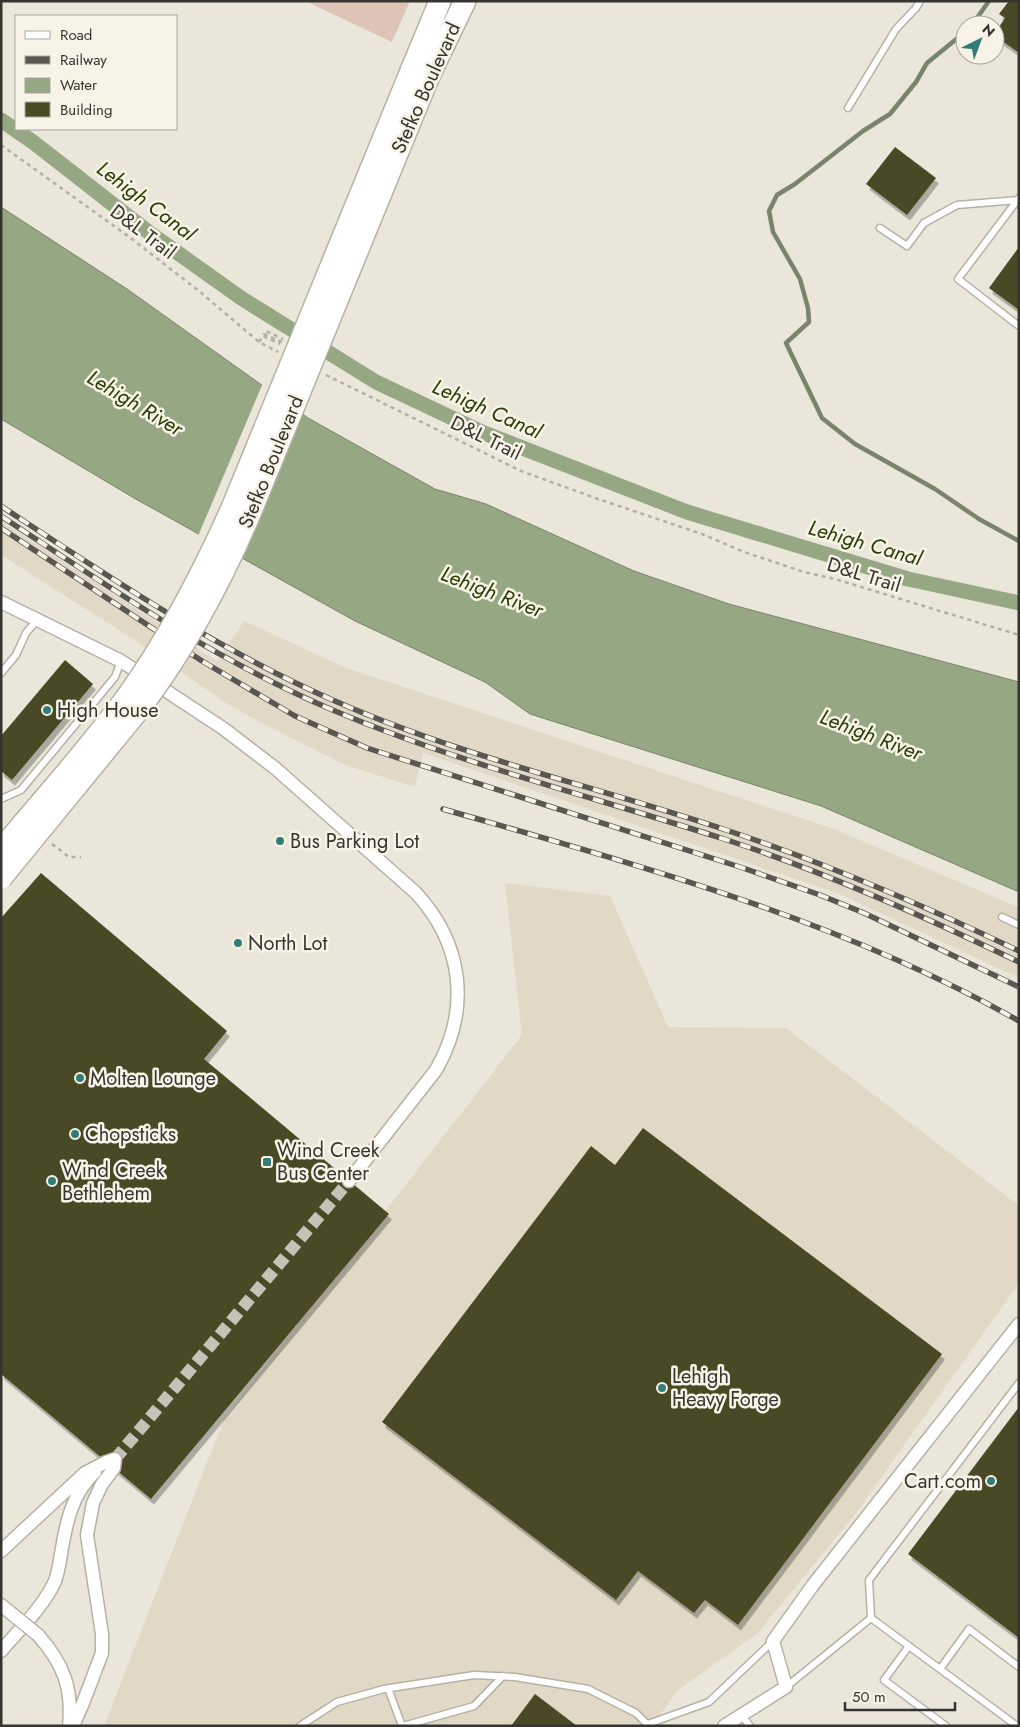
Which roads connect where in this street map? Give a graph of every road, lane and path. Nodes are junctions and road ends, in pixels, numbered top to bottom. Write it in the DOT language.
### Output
graph roads {
  1 [pos="440,1"];
  2 [pos="464,1"];
  3 [pos="920,1"];
  4 [pos="420,75"];
  5 [pos="848,108"];
  6 [pos="1,145"];
  7 [pos="1018,199"];
  8 [pos="880,228"];
  9 [pos="1019,326"];
  10 [pos="287,341"];
  11 [pos="259,342"];
  12 [pos="286,355"];
  13 [pos="320,372"];
  14 [pos="1,602"];
  15 [pos="37,620"];
  16 [pos="1019,635"];
  17 [pos="122,661"];
  18 [pos="1,673"];
  19 [pos="1,799"];
  20 [pos="47,843"];
  21 [pos="1,850"];
  22 [pos="81,857"];
  23 [pos="1,878"];
  24 [pos="1002,917"];
  25 [pos="1019,925"];
  26 [pos="350,1182"];
  27 [pos="1019,1324"];
  28 [pos="1019,1383"];
  29 [pos="110,1465"];
  30 [pos="1,1550"];
  31 [pos="1,1605"];
  32 [pos="870,1618"];
  33 [pos="773,1641"];
  34 [pos="909,1646"];
  35 [pos="1,1650"];
  36 [pos="1019,1667"];
  37 [pos="940,1669"];
  38 [pos="503,1676"];
  39 [pos="786,1687"];
  40 [pos="388,1688"];
  41 [pos="741,1715"];
  42 [pos="648,1725"];
  43 [pos="71,1726"];
  44 [pos="300,1726"];
  45 [pos="403,1726"];
  46 [pos="724,1726"];
  47 [pos="750,1726"];
  48 [pos="946,1726"];
  49 [pos="1017,1726"];
  1 -- 4 [label="main road, Stefko Boulevard"];
  2 -- 4 [label="main road, Stefko Boulevard"];
  3 -- 5 [label="lane"];
  4 -- 21 [label="main road, Stefko Boulevard, bridge"];
  4 -- 23 [label="main road, Stefko Boulevard, bridge"];
  6 -- 11 [label="path, D&L Trail"];
  7 -- 8 [label="lane"];
  7 -- 9 [label="lane"];
  10 -- 11 [label="path"];
  11 -- 12 [label="path, D&L Trail"];
  13 -- 16 [label="path, D&L Trail"];
  14 -- 15 [label="street"];
  15 -- 17 [label="street"];
  15 -- 18 [label="lane"];
  17 -- 19 [label="lane"];
  17 -- 26 [label="street"];
  20 -- 22 [label="path"];
  24 -- 25 [label="lane"];
  27 -- 33 [label="street"];
  28 -- 32 [label="lane"];
  29 -- 30 [label="street"];
  29 -- 35 [label="street"];
  29 -- 43 [label="street"];
  31 -- 43 [label="street, bridge"];
  32 -- 34 [label="lane"];
  32 -- 39 [label="lane"];
  33 -- 39 [label="street"];
  33 -- 42 [label="lane"];
  34 -- 37 [label="lane"];
  34 -- 48 [label="lane"];
  36 -- 37 [label="lane"];
  37 -- 49 [label="lane"];
  38 -- 40 [label="lane"];
  38 -- 42 [label="lane"];
  38 -- 45 [label="lane"];
  39 -- 41 [label="street"];
  40 -- 44 [label="lane"];
  40 -- 45 [label="lane"];
  41 -- 46 [label="street"];
  41 -- 47 [label="lane"];
}
